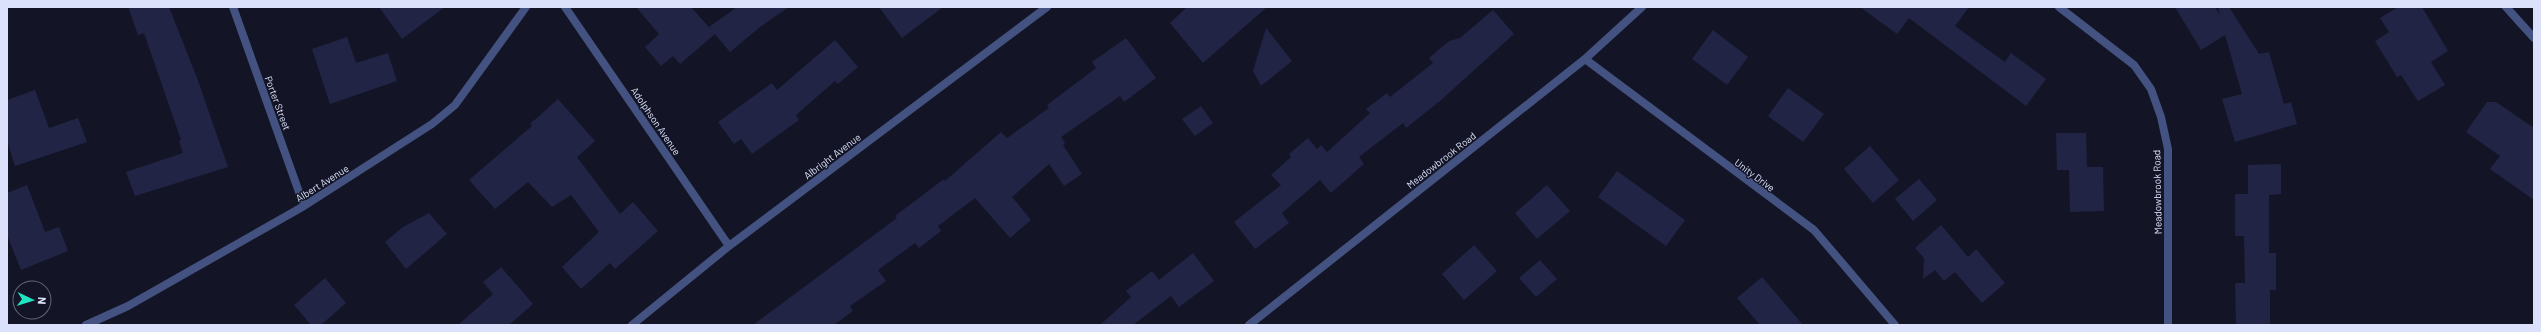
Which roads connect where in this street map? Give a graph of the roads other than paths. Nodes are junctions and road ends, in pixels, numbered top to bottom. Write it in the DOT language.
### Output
graph roads {
  1 [pos="233,7"];
  2 [pos="526,7"];
  3 [pos="565,7"];
  4 [pos="1047,7"];
  5 [pos="1642,7"];
  6 [pos="2060,7"];
  7 [pos="2506,7"];
  8 [pos="2534,38"];
  9 [pos="1585,59"];
  10 [pos="304,206"];
  11 [pos="729,246"];
  12 [pos="86,325"];
  13 [pos="632,325"];
  14 [pos="1249,325"];
  15 [pos="1896,325"];
  16 [pos="2168,325"];
  1 -- 10 [label="street, Porter Street"];
  2 -- 10 [label="street, Albert Avenue"];
  3 -- 11 [label="street, Adolphson Avenue"];
  4 -- 11 [label="street, Albright Avenue"];
  5 -- 9 [label="street, Meadowbrook Road"];
  6 -- 16 [label="street, Meadowbrook Road"];
  7 -- 8 [label="street"];
  9 -- 14 [label="street, Meadowbrook Road"];
  9 -- 15 [label="street, Unity Drive"];
  10 -- 12 [label="street, Albert Avenue"];
  11 -- 13 [label="street, Albright Avenue"];
}
